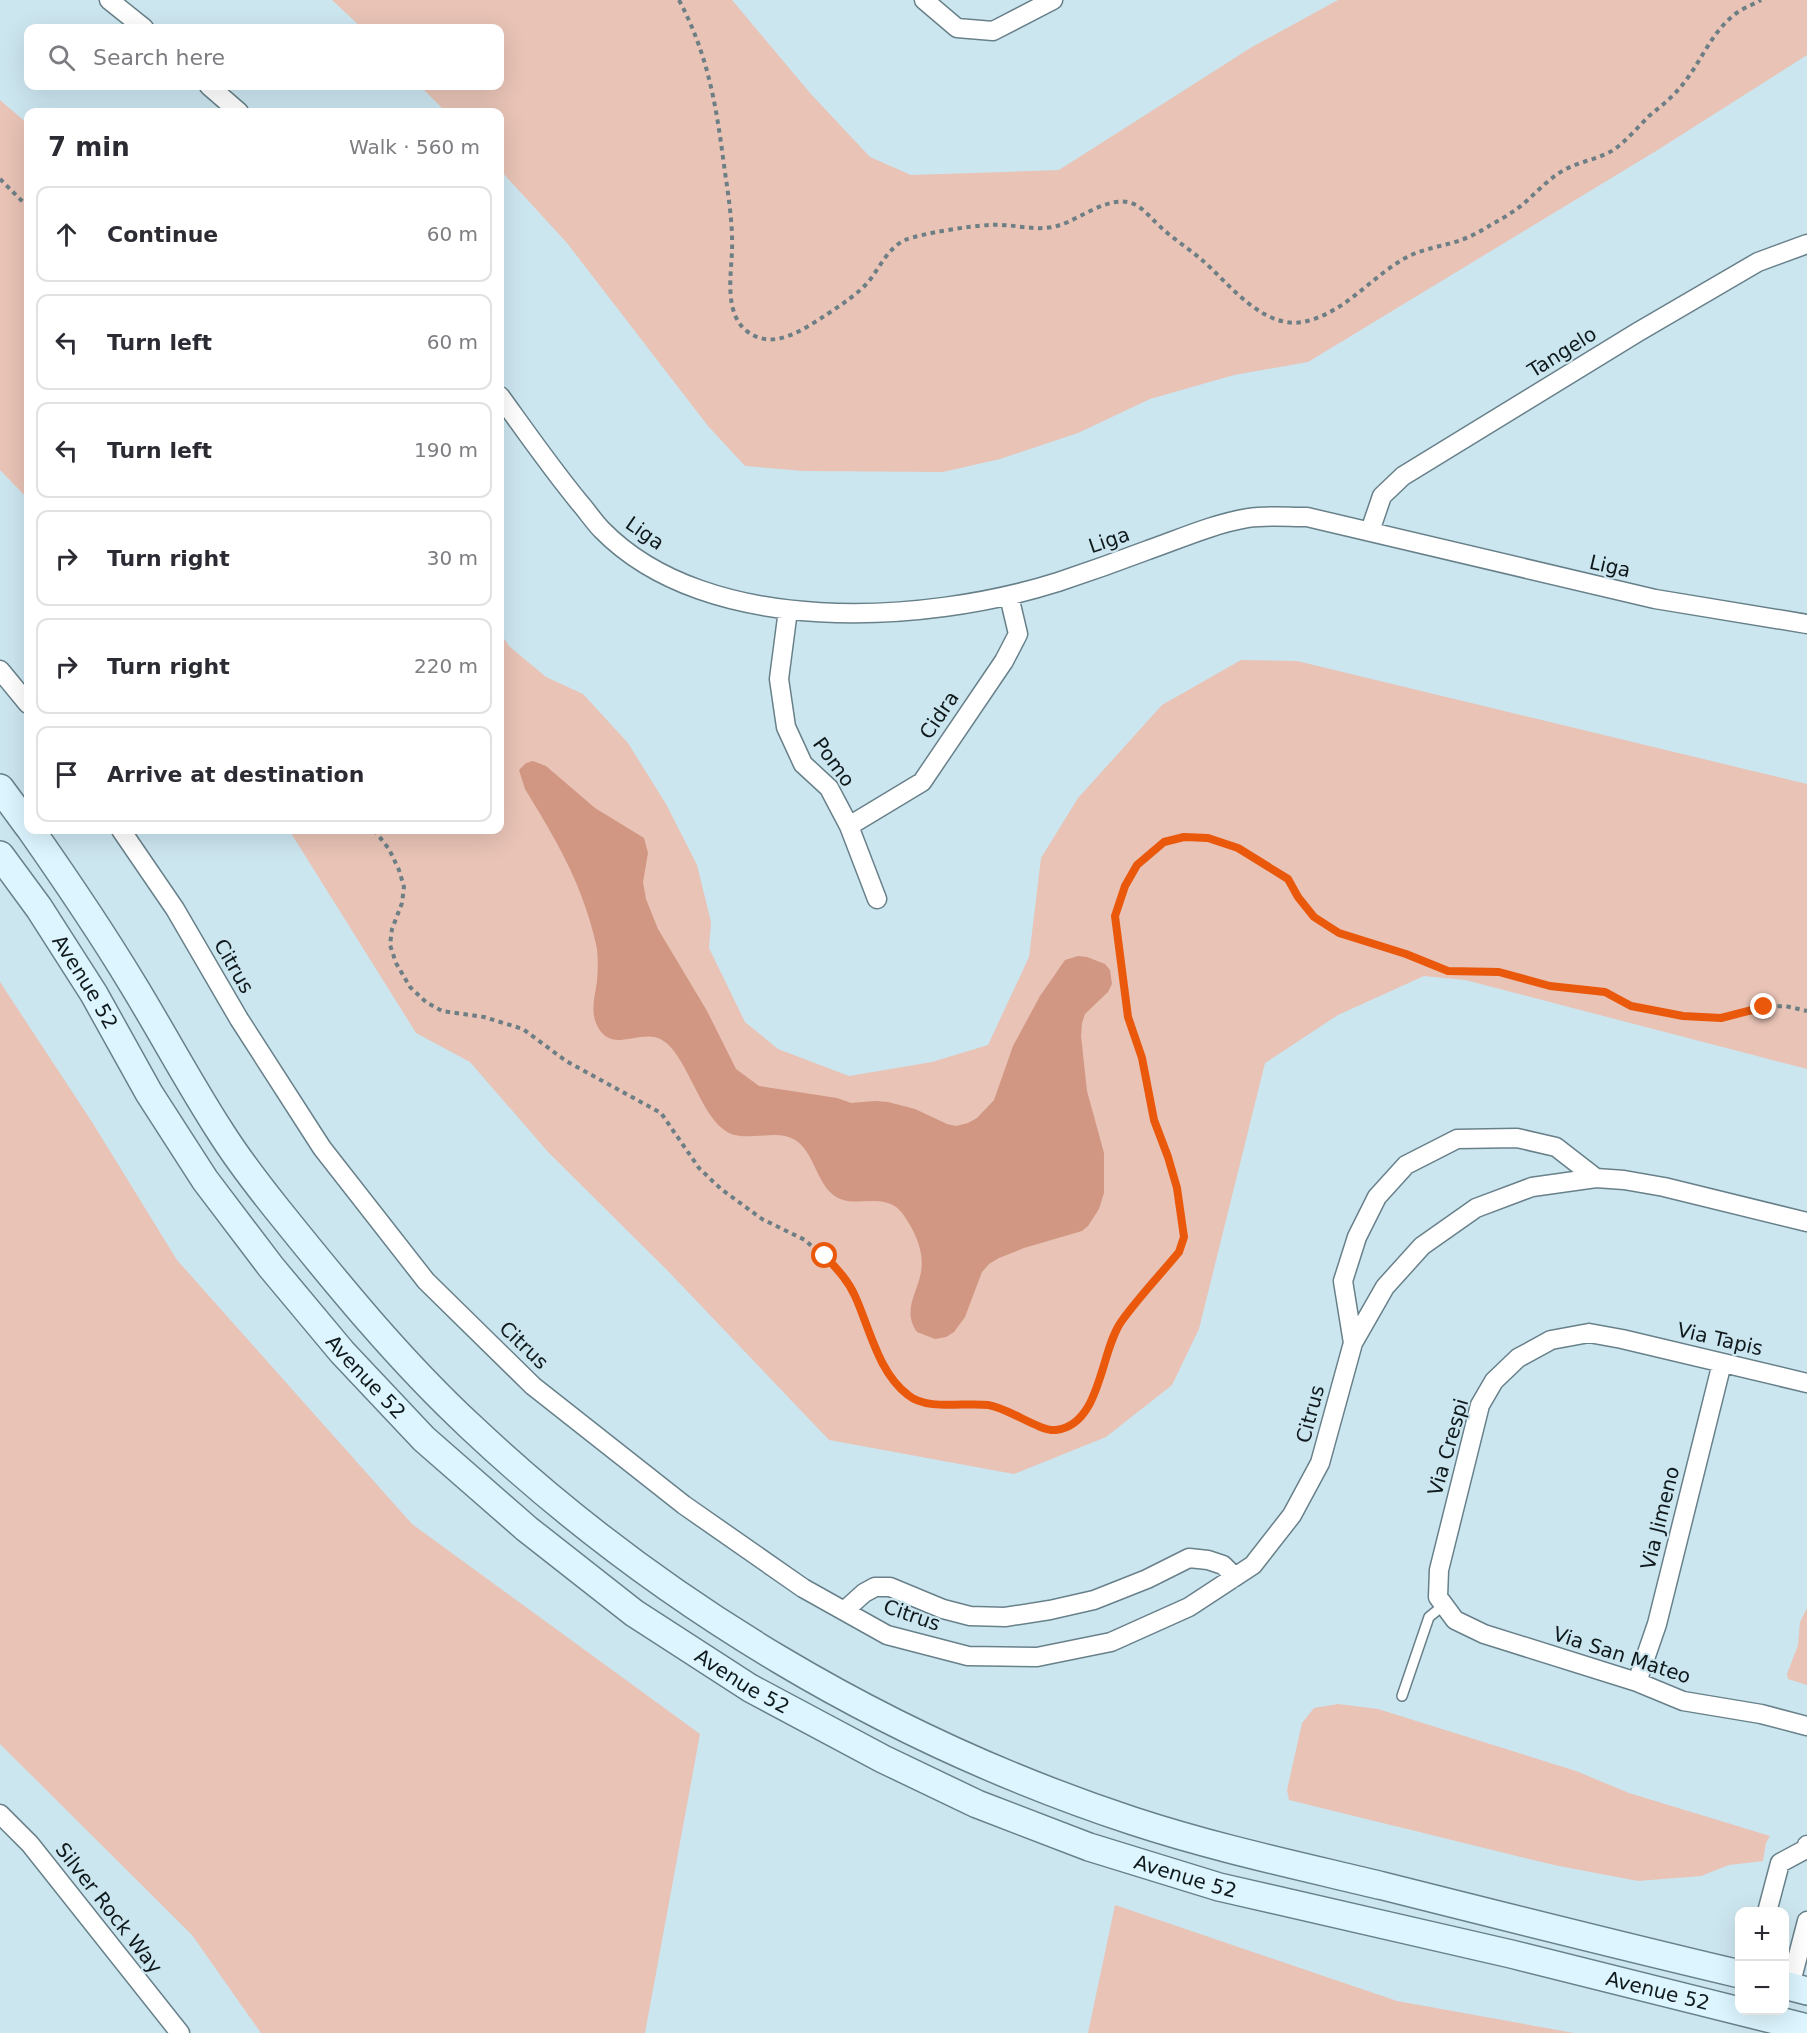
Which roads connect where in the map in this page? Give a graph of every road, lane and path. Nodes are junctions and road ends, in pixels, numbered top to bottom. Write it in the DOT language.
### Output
graph roads {
  1 [pos="109,0"];
  2 [pos="679,0"];
  3 [pos="924,0"];
  4 [pos="1053,0"];
  5 [pos="1761,0"];
  6 [pos="139,24"];
  7 [pos="214,90"];
  8 [pos="234,108"];
  9 [pos="0,179"];
  10 [pos="24,203"];
  11 [pos="1807,244"];
  12 [pos="504,401"];
  13 [pos="1370,531"];
  14 [pos="1010,596"];
  15 [pos="788,610"];
  16 [pos="1807,624"];
  17 [pos="0,670"];
  18 [pos="24,699"];
  19 [pos="0,788"];
  20 [pos="24,820"];
  21 [pos="849,826"];
  22 [pos="34,834"];
  23 [pos="124,834"];
  24 [pos="377,834"];
  25 [pos="0,855"];
  26 [pos="877,899"];
  27 [pos="1807,1011"];
  28 [pos="1596,1178"];
  29 [pos="1807,1222"];
  30 [pos="1622,1339"];
  31 [pos="1353,1343"];
  32 [pos="1722,1363"];
  33 [pos="1807,1383"];
  34 [pos="1235,1577"];
  35 [pos="1441,1601"];
  36 [pos="844,1611"];
  37 [pos="1637,1682"];
  38 [pos="1402,1696"];
  39 [pos="1807,1726"];
  40 [pos="0,1814"];
  41 [pos="1807,1848"];
  42 [pos="1768,1907"];
  43 [pos="1807,1921"];
  44 [pos="1735,1973"];
  45 [pos="1617,1980"];
  46 [pos="1791,1989"];
  47 [pos="1735,1995"];
  48 [pos="1807,2028"];
  49 [pos="180,2033"];
  1 -- 6 [label="street"];
  2 -- 5 [label="path"];
  3 -- 4 [label="street"];
  7 -- 8 [label="street"];
  9 -- 10 [label="path"];
  11 -- 13 [label="street, Tangelo"];
  12 -- 15 [label="street, Liga"];
  13 -- 14 [label="street, Liga"];
  13 -- 16 [label="street, Liga"];
  14 -- 15 [label="street, Liga"];
  14 -- 21 [label="street, Cidra"];
  15 -- 21 [label="street, Pomo"];
  17 -- 18 [label="street"];
  19 -- 20 [label="main road, Avenue 52"];
  21 -- 26 [label="street, Pomo"];
  22 -- 44 [label="main road, Avenue 52"];
  23 -- 36 [label="street, Citrus"];
  24 -- 27 [label="path"];
  25 -- 45 [label="main road, Avenue 52"];
  28 -- 29 [label="street, Citrus"];
  28 -- 31 [label="street, Citrus"];
  28 -- 31 [label="street"];
  30 -- 32 [label="street, Via Tapis"];
  30 -- 35 [label="street, Via Crespi"];
  31 -- 34 [label="street, Citrus"];
  32 -- 33 [label="street, Via Tapis"];
  32 -- 37 [label="street, Via Jimeno"];
  34 -- 36 [label="street, Citrus"];
  34 -- 36 [label="street"];
  35 -- 37 [label="street, Via San Mateo"];
  35 -- 38 [label="lane"];
  37 -- 39 [label="street, Via San Mateo"];
  40 -- 49 [label="street, Silver Rock Way"];
  41 -- 42 [label="street"];
  43 -- 46 [label="street"];
  45 -- 47 [label="main road"];
  45 -- 48 [label="main road, Avenue 52"];
}
